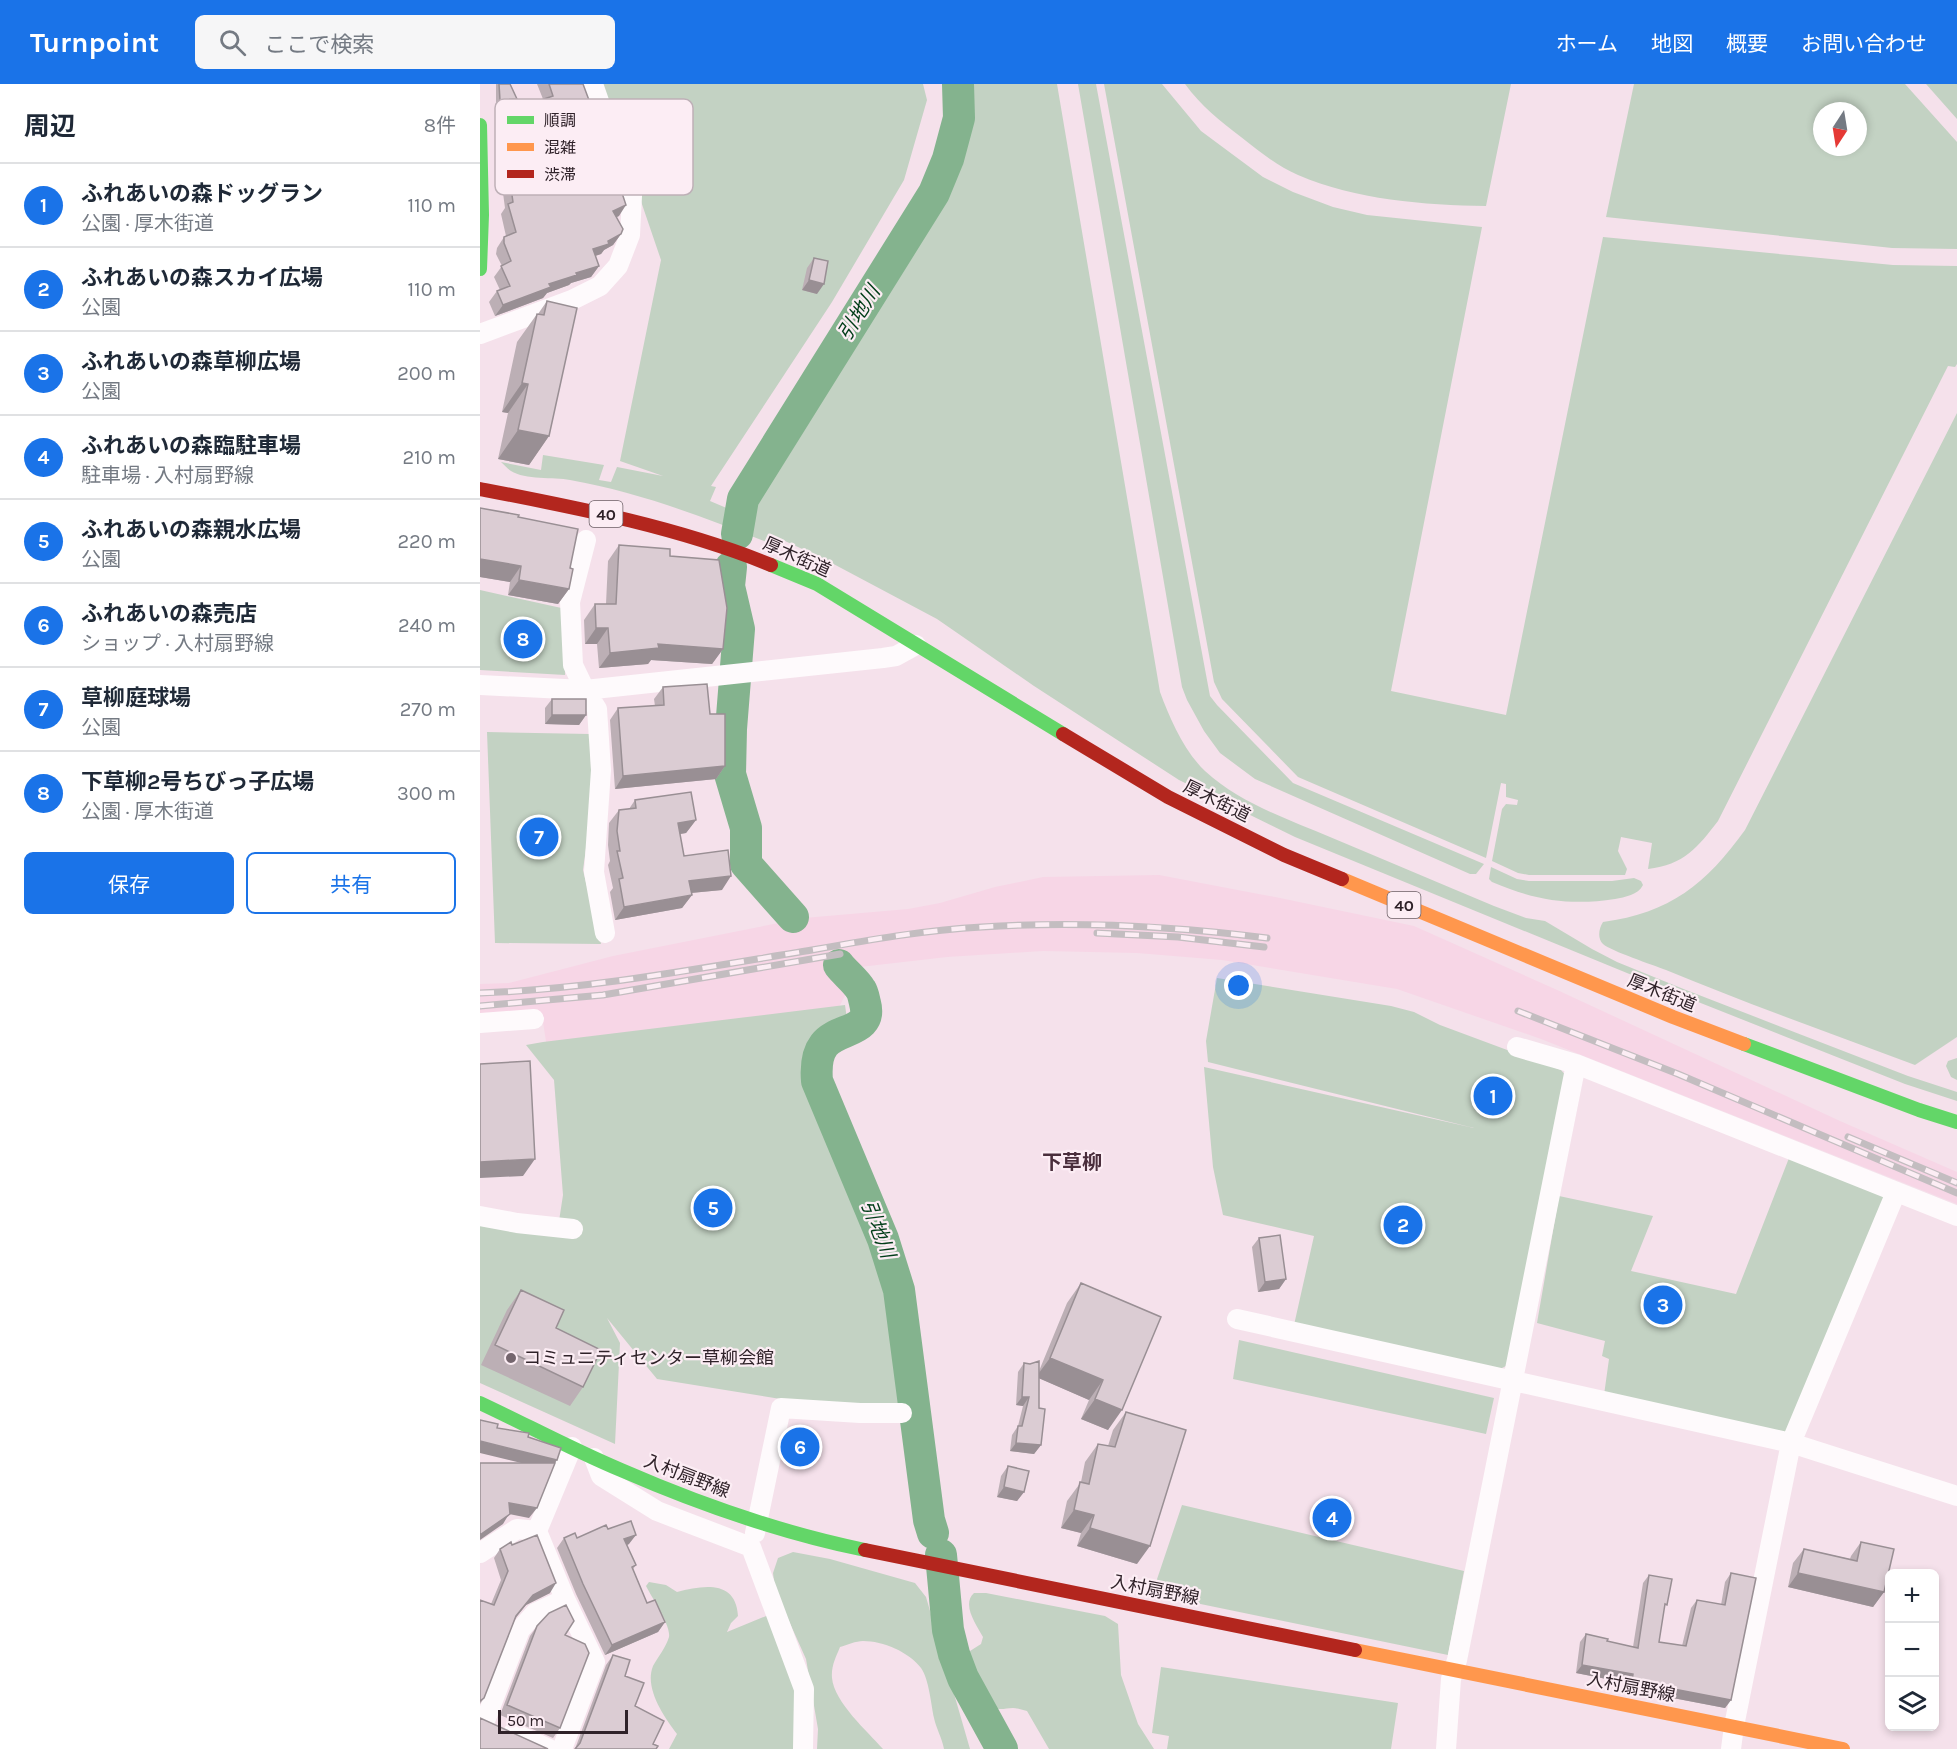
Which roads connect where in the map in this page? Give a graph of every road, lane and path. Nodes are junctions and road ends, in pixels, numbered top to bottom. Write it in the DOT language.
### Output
graph roads {
  1 [pos="593,84"];
  2 [pos="598,99"];
  3 [pos="480,125"];
  4 [pos="632,195"];
  5 [pos="481,215"];
  6 [pos="480,269"];
  7 [pos="480,334"];
  8 [pos="480,489"];
  9 [pos="586,540"];
  10 [pos="916,645"];
  11 [pos="480,686"];
  12 [pos="585,690"];
  13 [pos="604,933"];
  14 [pos="534,1019"];
  15 [pos="480,1023"];
  16 [pos="1517,1047"];
  17 [pos="1576,1064"];
  18 [pos="1957,1122"];
  19 [pos="1896,1192"];
  20 [pos="480,1216"];
  21 [pos="1957,1216"];
  22 [pos="573,1229"];
  23 [pos="1237,1319"];
  24 [pos="1514,1380"];
  25 [pos="480,1403"];
  26 [pos="902,1413"];
  27 [pos="1791,1443"];
  28 [pos="572,1447"];
  29 [pos="594,1458"];
  30 [pos="1957,1496"];
  31 [pos="537,1531"];
  32 [pos="751,1547"];
  33 [pos="480,1553"];
  34 [pos="565,1599"];
  35 [pos="1455,1670"];
  36 [pos="483,1720"];
  37 [pos="1734,1726"];
  38 [pos="549,1749"];
  39 [pos="562,1749"];
  40 [pos="803,1749"];
  41 [pos="1446,1749"];
  42 [pos="1731,1749"];
  43 [pos="1843,1749"];
  1 -- 2 [label="street"];
  3 -- 5 [label="main road"];
  4 -- 7 [label="street"];
  5 -- 6 [label="main road"];
  8 -- 10 [label="main road, 厚木街道 / 40"];
  9 -- 12 [label="street"];
  10 -- 12 [label="street"];
  10 -- 18 [label="main road, 厚木街道 / 40"];
  11 -- 12 [label="street"];
  12 -- 13 [label="street"];
  14 -- 15 [label="street"];
  16 -- 17 [label="street"];
  17 -- 19 [label="street"];
  17 -- 24 [label="street"];
  19 -- 21 [label="street"];
  19 -- 27 [label="street"];
  20 -- 22 [label="street"];
  23 -- 24 [label="street"];
  24 -- 27 [label="street"];
  24 -- 35 [label="street"];
  25 -- 28 [label="main road, 入村扇野線"];
  26 -- 32 [label="street"];
  27 -- 30 [label="street"];
  27 -- 37 [label="street"];
  28 -- 29 [label="main road, 入村扇野線"];
  28 -- 31 [label="street"];
  29 -- 32 [label="street"];
  29 -- 35 [label="main road, 入村扇野線"];
  31 -- 33 [label="street"];
  31 -- 34 [label="street"];
  32 -- 40 [label="street"];
  34 -- 36 [label="street"];
  34 -- 39 [label="street"];
  35 -- 37 [label="main road, 入村扇野線"];
  35 -- 41 [label="street"];
  36 -- 38 [label="street"];
  37 -- 42 [label="street"];
  37 -- 43 [label="main road, 入村扇野線"];
}
